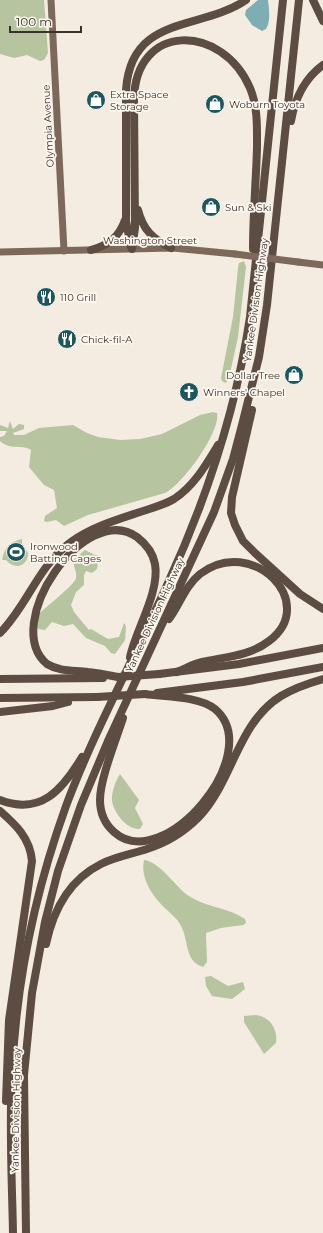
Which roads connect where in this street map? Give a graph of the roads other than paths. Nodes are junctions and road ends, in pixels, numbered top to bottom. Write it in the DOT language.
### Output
graph roads {
  1 [pos="52,0"];
  2 [pos="246,0"];
  3 [pos="283,0"];
  4 [pos="299,0"];
  5 [pos="313,0"];
  6 [pos="323,21"];
  7 [pos="323,65"];
  8 [pos="281,175"];
  9 [pos="135,191"];
  10 [pos="126,213"];
  11 [pos="171,248"];
  12 [pos="132,249"];
  13 [pos="91,250"];
  14 [pos="64,251"];
  15 [pos="0,252"];
  16 [pos="323,265"];
  17 [pos="252,300"];
  18 [pos="259,357"];
  19 [pos="224,436"];
  20 [pos="323,609"];
  21 [pos="27,613"];
  22 [pos="0,633"];
  23 [pos="157,636"];
  24 [pos="26,637"];
  25 [pos="323,648"];
  26 [pos="323,667"];
  27 [pos="128,669"];
  28 [pos="177,672"];
  29 [pos="107,676"];
  30 [pos="0,679"];
  31 [pos="323,679"];
  32 [pos="131,692"];
  33 [pos="145,694"];
  34 [pos="0,698"];
  35 [pos="87,698"];
  36 [pos="0,712"];
  37 [pos="102,724"];
  38 [pos="0,800"];
  39 [pos="0,811"];
  40 [pos="32,993"];
  41 [pos="12,1164"];
  42 [pos="13,1233"];
  43 [pos="26,1233"];
  1 -- 14 [label="main road, Olympia Avenue"];
  2 -- 10 [label="highway"];
  3 -- 17 [label="highway, Yankee Division Highway"];
  4 -- 8 [label="highway, Yankee Division Highway"];
  5 -- 6 [label="highway"];
  7 -- 8 [label="highway"];
  8 -- 18 [label="highway, Yankee Division Highway"];
  9 -- 11 [label="highway"];
  9 -- 12 [label="highway"];
  9 -- 17 [label="highway"];
  10 -- 12 [label="highway"];
  10 -- 13 [label="highway"];
  11 -- 12 [label="main road, Washington Street"];
  11 -- 16 [label="main road, Washington Street, bridge"];
  12 -- 13 [label="main road, Washington Street"];
  13 -- 14 [label="main road, Washington Street"];
  14 -- 15 [label="main road, Washington Street"];
  17 -- 19 [label="highway, Yankee Division Highway"];
  18 -- 20 [label="highway"];
  18 -- 23 [label="highway, Yankee Division Highway"];
  19 -- 22 [label="highway"];
  19 -- 27 [label="highway, Yankee Division Highway"];
  21 -- 27 [label="highway"];
  23 -- 28 [label="highway"];
  23 -- 32 [label="highway, Yankee Division Highway"];
  24 -- 29 [label="highway"];
  25 -- 28 [label="highway"];
  26 -- 33 [label="highway"];
  27 -- 37 [label="highway, Yankee Division Highway"];
  28 -- 29 [label="highway, bridge"];
  29 -- 30 [label="highway"];
  31 -- 40 [label="highway"];
  32 -- 33 [label="highway"];
  32 -- 40 [label="highway, Yankee Division Highway"];
  33 -- 35 [label="highway, bridge"];
  34 -- 35 [label="highway"];
  35 -- 36 [label="highway"];
  37 -- 38 [label="highway"];
  37 -- 41 [label="highway, Yankee Division Highway"];
  39 -- 41 [label="highway"];
  40 -- 43 [label="highway, Yankee Division Highway"];
  41 -- 42 [label="highway, Yankee Division Highway"];
}
